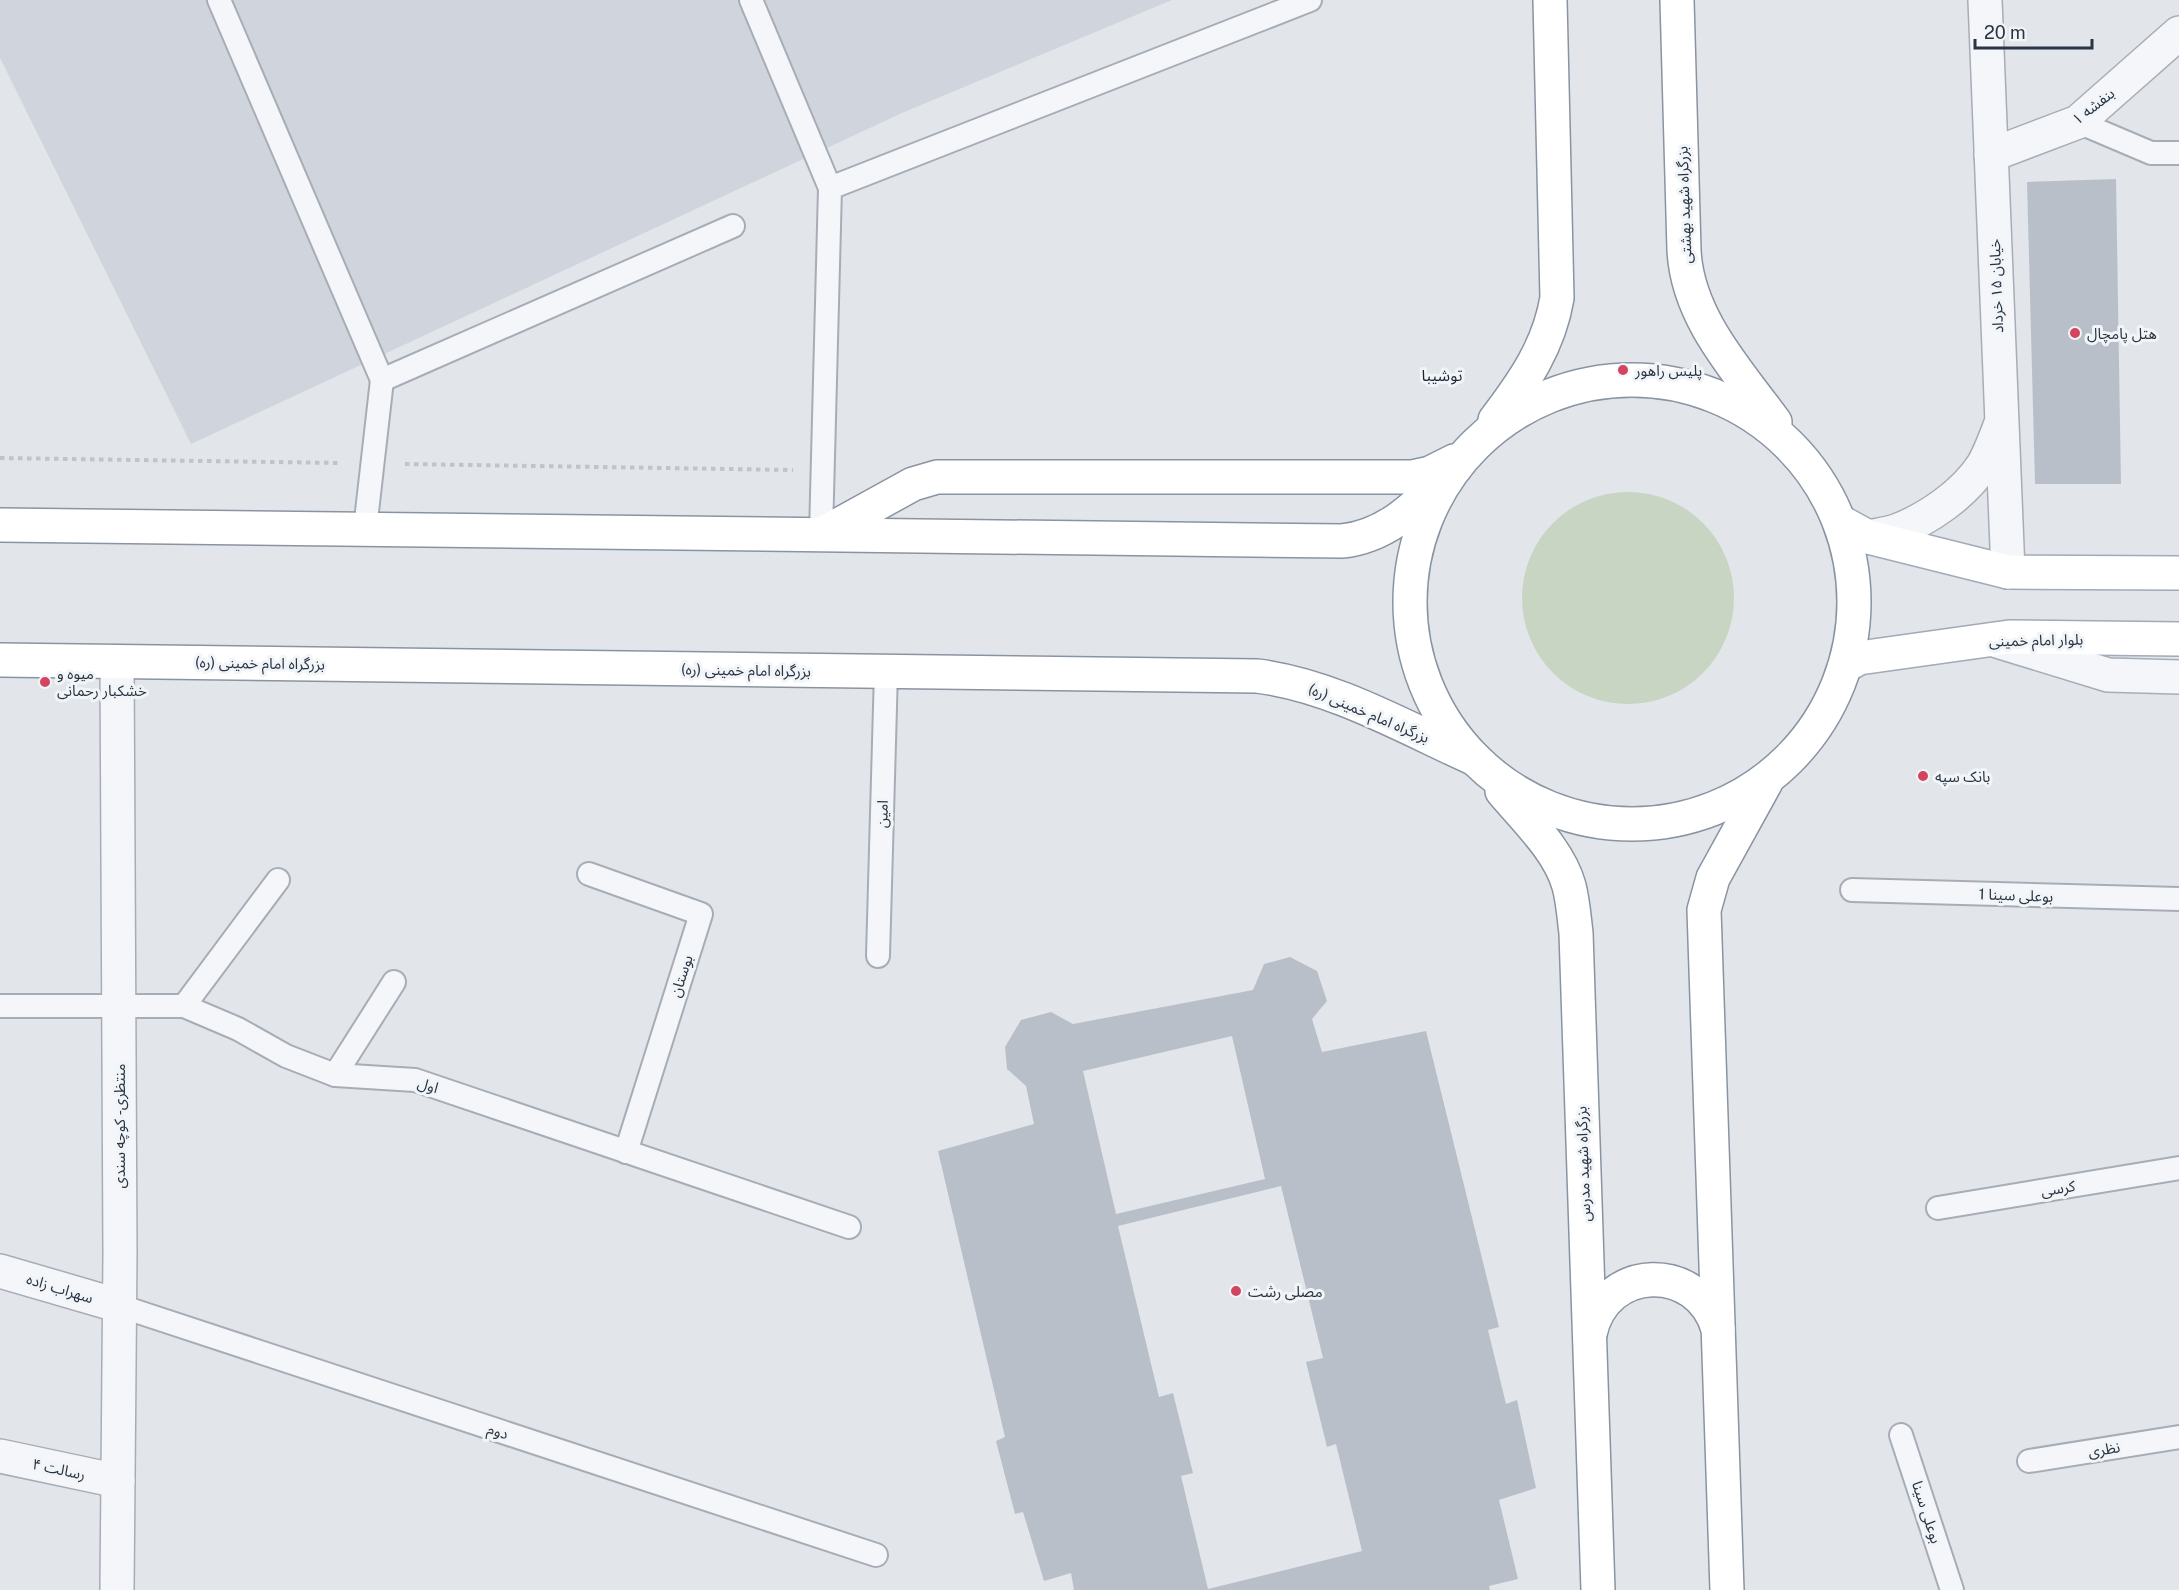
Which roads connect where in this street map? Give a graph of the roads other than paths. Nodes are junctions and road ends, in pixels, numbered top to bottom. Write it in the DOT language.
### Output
graph roads {
  1 [pos="219,0"];
  2 [pos="751,0"];
  3 [pos="1310,0"];
  4 [pos="1551,0"];
  5 [pos="1677,0"];
  6 [pos="1985,0"];
  7 [pos="2179,33"];
  8 [pos="2078,122"];
  9 [pos="2179,153"];
  10 [pos="1991,155"];
  11 [pos="830,188"];
  12 [pos="733,226"];
  13 [pos="382,380"];
  14 [pos="2002,422"];
  15 [pos="1796,450"];
  16 [pos="1467,455"];
  17 [pos="1839,521"];
  18 [pos="0,525"];
  19 [pos="365,529"];
  20 [pos="821,534"];
  21 [pos="1869,537"];
  22 [pos="2008,572"];
  23 [pos="2179,573"];
  24 [pos="2179,639"];
  25 [pos="1992,640"];
  26 [pos="0,660"];
  27 [pos="117,662"];
  28 [pos="1852,662"];
  29 [pos="886,671"];
  30 [pos="2179,676"];
  31 [pos="1479,763"];
  32 [pos="1772,774"];
  33 [pos="589,874"];
  34 [pos="278,880"];
  35 [pos="1852,890"];
  36 [pos="2179,899"];
  37 [pos="878,956"];
  38 [pos="394,982"];
  39 [pos="119,1005"];
  40 [pos="0,1006"];
  41 [pos="184,1006"];
  42 [pos="335,1075"];
  43 [pos="626,1152"];
  44 [pos="2179,1168"];
  45 [pos="1938,1208"];
  46 [pos="849,1227"];
  47 [pos="0,1271"];
  48 [pos="120,1306"];
  49 [pos="1719,1331"];
  50 [pos="1589,1340"];
  51 [pos="1901,1435"];
  52 [pos="2179,1437"];
  53 [pos="0,1456"];
  54 [pos="2029,1461"];
  55 [pos="118,1481"];
  56 [pos="876,1555"];
  57 [pos="117,1590"];
  58 [pos="1598,1590"];
  59 [pos="1727,1590"];
  60 [pos="1952,1590"];
  1 -- 13 [label="lane"];
  2 -- 11 [label="lane"];
  3 -- 11 [label="lane"];
  4 -- 16 [label="main road"];
  5 -- 15 [label="main road, بزرگراه شهید بهشتی"];
  6 -- 10 [label="street, خیابان ۱۵ خرداد"];
  7 -- 8 [label="street, بنفشه ۱"];
  8 -- 9 [label="lane"];
  8 -- 10 [label="street, بنفشه ۱"];
  10 -- 14 [label="street, خیابان ۱۵ خرداد"];
  11 -- 20 [label="lane"];
  12 -- 13 [label="lane"];
  13 -- 19 [label="lane"];
  14 -- 21 [label="street"];
  14 -- 22 [label="street, خیابان ۱۵ خرداد"];
  15 -- 16 [label="main road"];
  15 -- 17 [label="main road"];
  16 -- 20 [label="main road"];
  16 -- 20 [label="main road"];
  16 -- 31 [label="main road"];
  17 -- 21 [label="main road"];
  17 -- 28 [label="main road"];
  18 -- 19 [label="main road"];
  19 -- 20 [label="main road"];
  21 -- 22 [label="main road"];
  22 -- 23 [label="main road"];
  24 -- 25 [label="main road, بلوار امام خمینی"];
  25 -- 28 [label="main road, بلوار امام خمینی"];
  25 -- 30 [label="street"];
  26 -- 27 [label="main road, بزرگراه امام خمینی (ره)"];
  27 -- 29 [label="main road, بزرگراه امام خمینی (ره)"];
  27 -- 39 [label="street, منتظری - کوچه سندی"];
  28 -- 32 [label="main road"];
  29 -- 31 [label="main road, بزرگراه امام خمینی (ره)"];
  29 -- 37 [label="lane, امین"];
  31 -- 32 [label="main road"];
  31 -- 50 [label="main road, بزرگراه شهید مدرس"];
  32 -- 49 [label="main road"];
  33 -- 43 [label="lane, بوستان"];
  34 -- 41 [label="lane"];
  35 -- 36 [label="lane, بوعلی سینا 1"];
  38 -- 42 [label="lane"];
  39 -- 40 [label="lane, اول"];
  39 -- 41 [label="lane, اول"];
  39 -- 48 [label="street, منتظری - کوچه سندی"];
  41 -- 42 [label="lane, اول"];
  42 -- 43 [label="lane, اول"];
  43 -- 46 [label="lane, اول"];
  44 -- 45 [label="lane, کرسی"];
  47 -- 48 [label="street, سهراب زاده"];
  48 -- 55 [label="street, منتظری - کوچه سندی"];
  48 -- 56 [label="lane, دوم"];
  49 -- 50 [label="main road"];
  49 -- 59 [label="main road"];
  50 -- 58 [label="main road, بزرگراه شهید مدرس"];
  51 -- 60 [label="lane, بوعلی سینا"];
  52 -- 54 [label="lane, نظری"];
  53 -- 55 [label="street, رسالت ۴"];
  55 -- 57 [label="street, منتظری - کوچه سندی"];
}
